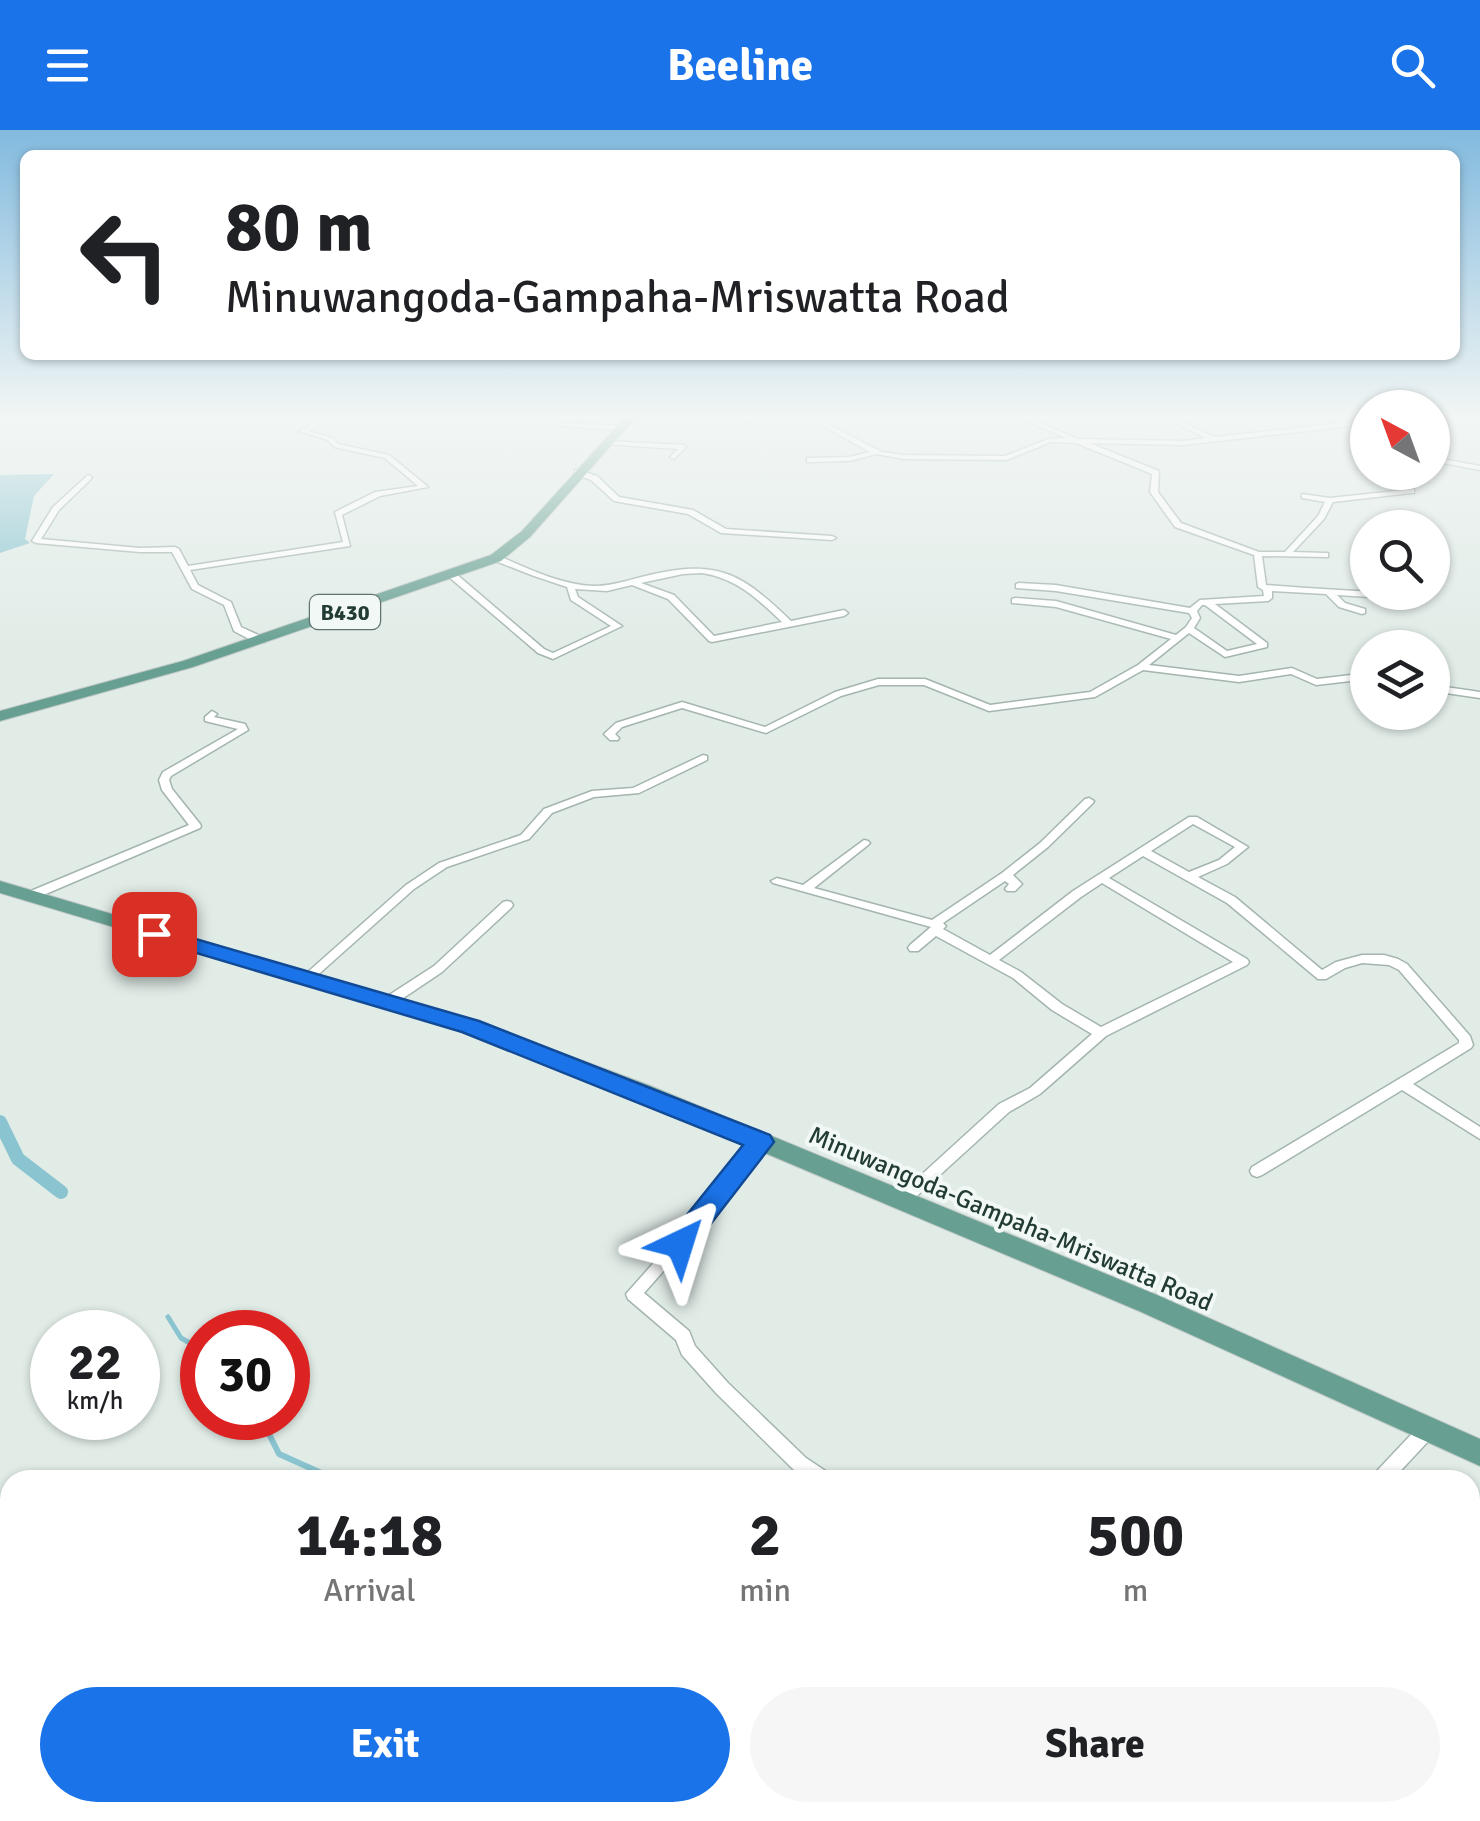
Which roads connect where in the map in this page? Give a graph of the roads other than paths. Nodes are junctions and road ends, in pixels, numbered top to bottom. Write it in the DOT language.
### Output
graph roads {
  1 [pos="72,493"];
  2 [pos="385,493"];
  3 [pos="560,493"];
  4 [pos="610,493"];
  5 [pos="1155,493"];
  6 [pos="1387,493"];
  7 [pos="1305,496"];
  8 [pos="1330,500"];
  9 [pos="832,538"];
  10 [pos="1258,554"];
  11 [pos="1286,554"];
  12 [pos="1325,555"];
  13 [pos="496,558"];
  14 [pos="184,569"];
  15 [pos="452,575"];
  16 [pos="631,582"];
  17 [pos="1019,586"];
  18 [pos="572,588"];
  19 [pos="1268,588"];
  20 [pos="1326,590"];
  21 [pos="1350,592"];
  22 [pos="1015,601"];
  23 [pos="1206,602"];
  24 [pos="1192,611"];
  25 [pos="1362,611"];
  26 [pos="844,613"];
  27 [pos="788,624"];
  28 [pos="1188,629"];
  29 [pos="1178,638"];
  30 [pos="262,640"];
  31 [pos="1141,668"];
  32 [pos="1350,678"];
  33 [pos="1450,690"];
  34 [pos="1480,694"];
  35 [pos="212,714"];
  36 [pos="0,716"];
  37 [pos="614,738"];
  38 [pos="703,758"];
  39 [pos="1088,802"];
  40 [pos="864,843"];
  41 [pos="1142,851"];
  42 [pos="1006,875"];
  43 [pos="1190,876"];
  44 [pos="1101,878"];
  45 [pos="776,881"];
  46 [pos="0,887"];
  47 [pos="1011,889"];
  48 [pos="804,890"];
  49 [pos="30,896"];
  50 [pos="507,906"];
  51 [pos="936,927"];
  52 [pos="914,948"];
  53 [pos="991,960"];
  54 [pos="307,978"];
  55 [pos="388,1002"];
  56 [pos="1100,1033"];
  57 [pos="1403,1084"];
  58 [pos="1480,1134"];
  59 [pos="761,1142"];
  60 [pos="1257,1171"];
  61 [pos="902,1201"];
  62 [pos="1428,1429"];
  63 [pos="1480,1453"];
  64 [pos="809,1470"];
  65 [pos="1389,1470"];
  1 -- 14 [label="street"];
  2 -- 14 [label="street"];
  3 -- 13 [label="main road, B430"];
  4 -- 9 [label="street"];
  5 -- 10 [label="street"];
  6 -- 8 [label="street"];
  7 -- 8 [label="street"];
  8 -- 11 [label="street"];
  10 -- 11 [label="street"];
  10 -- 19 [label="street"];
  11 -- 12 [label="street"];
  13 -- 15 [label="main road, B430"];
  13 -- 18 [label="street"];
  14 -- 30 [label="street"];
  15 -- 18 [label="street"];
  15 -- 30 [label="main road, B430"];
  16 -- 18 [label="street"];
  16 -- 27 [label="street"];
  16 -- 27 [label="street"];
  17 -- 24 [label="street"];
  19 -- 20 [label="street"];
  19 -- 23 [label="street"];
  20 -- 21 [label="street"];
  20 -- 25 [label="street"];
  22 -- 29 [label="street"];
  23 -- 24 [label="street"];
  23 -- 28 [label="street"];
  24 -- 28 [label="street"];
  26 -- 27 [label="street"];
  28 -- 29 [label="street"];
  29 -- 31 [label="street"];
  30 -- 36 [label="main road, B430"];
  31 -- 32 [label="street"];
  31 -- 37 [label="street"];
  33 -- 34 [label="street"];
  35 -- 49 [label="street"];
  38 -- 54 [label="street"];
  39 -- 42 [label="street"];
  40 -- 48 [label="street"];
  41 -- 43 [label="street"];
  41 -- 43 [label="street"];
  41 -- 44 [label="street"];
  42 -- 47 [label="street"];
  42 -- 51 [label="street"];
  43 -- 57 [label="street"];
  44 -- 53 [label="street"];
  44 -- 56 [label="street"];
  45 -- 48 [label="street"];
  46 -- 49 [label="main road, Minuwangoda-Gampaha-Mriswatta Road"];
  48 -- 51 [label="street"];
  49 -- 54 [label="main road, Minuwangoda-Gampaha-Mriswatta Road"];
  50 -- 55 [label="street"];
  51 -- 52 [label="street"];
  51 -- 53 [label="street"];
  53 -- 56 [label="street"];
  54 -- 55 [label="main road, Minuwangoda-Gampaha-Mriswatta Road"];
  55 -- 59 [label="main road, Minuwangoda-Gampaha-Mriswatta Road"];
  56 -- 61 [label="street"];
  57 -- 58 [label="street"];
  57 -- 60 [label="street"];
  59 -- 61 [label="main road, Minuwangoda-Gampaha-Mriswatta Road"];
  59 -- 64 [label="street"];
  61 -- 62 [label="main road, Minuwangoda-Gampaha-Mriswatta Road"];
  62 -- 63 [label="main road, Minuwangoda-Gampaha-Mriswatta Road"];
  62 -- 65 [label="street"];
}
